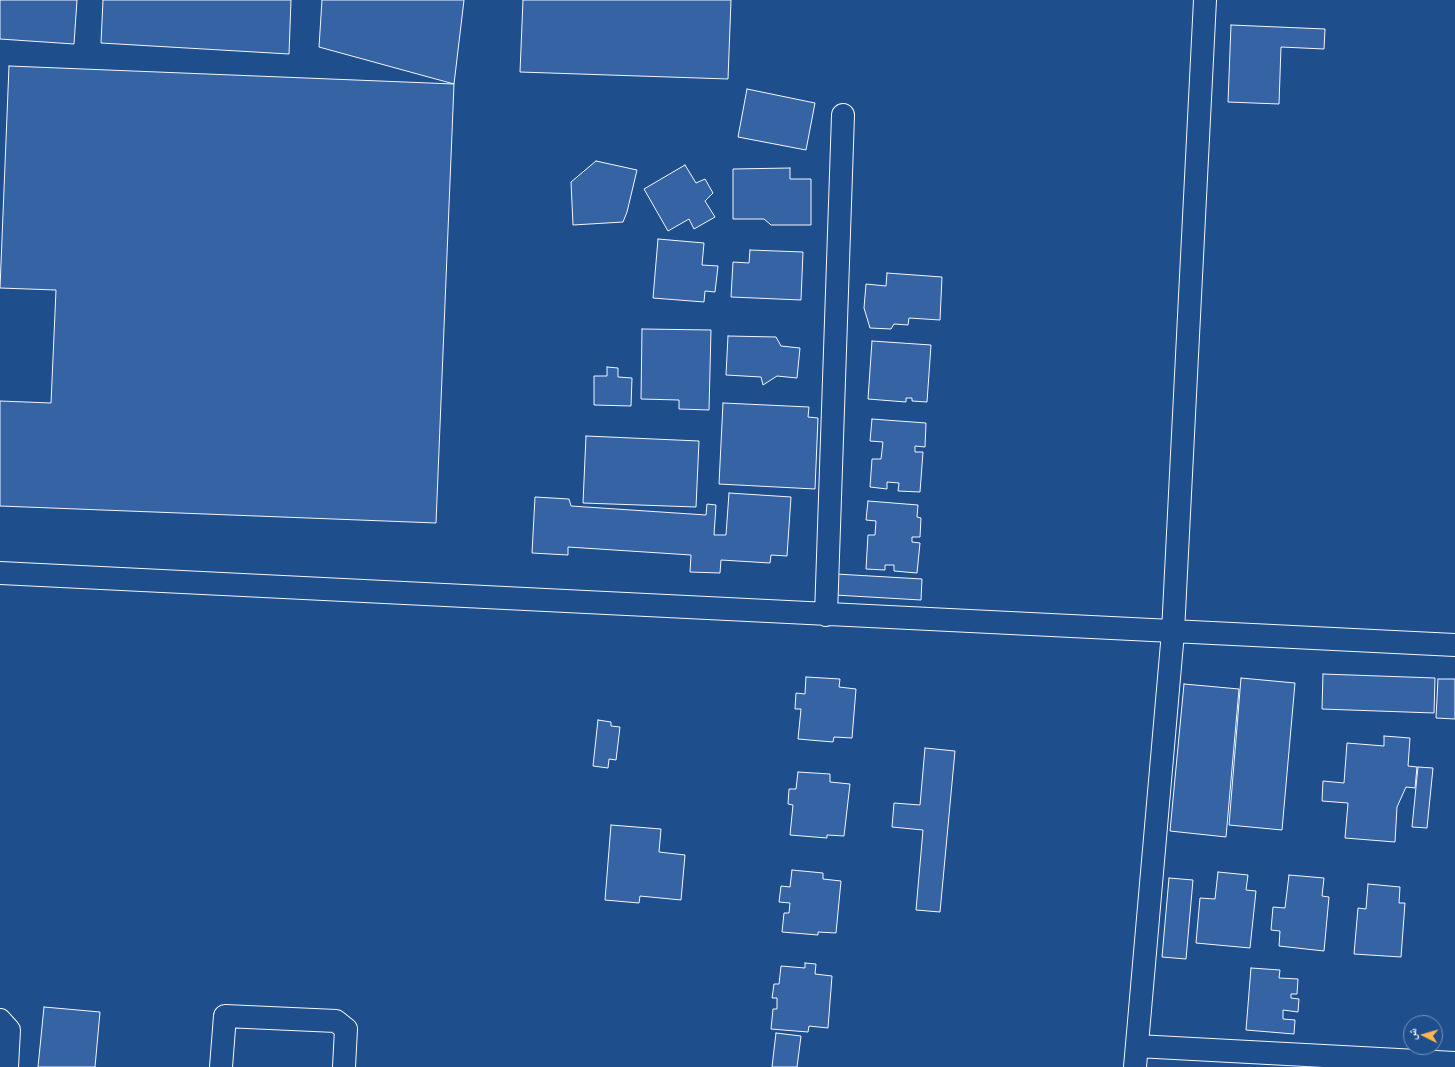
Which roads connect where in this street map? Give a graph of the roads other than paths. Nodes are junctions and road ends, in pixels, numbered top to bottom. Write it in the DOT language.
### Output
graph roads {
  1 [pos="1205,0"];
  2 [pos="843,115"];
  3 [pos="0,573"];
  4 [pos="826,614"];
  5 [pos="1173,632"];
  6 [pos="1455,646"];
  7 [pos="0,1020"];
  8 [pos="1137,1046"];
  9 [pos="1455,1063"];
  10 [pos="7,1067"];
  11 [pos="221,1067"];
  12 [pos="344,1067"];
  13 [pos="1135,1067"];
  1 -- 5 [label="street"];
  2 -- 4 [label="street"];
  3 -- 4 [label="street"];
  4 -- 5 [label="street"];
  5 -- 6 [label="street"];
  5 -- 8 [label="street"];
  7 -- 10 [label="street"];
  8 -- 9 [label="street"];
  8 -- 13 [label="street"];
  11 -- 12 [label="street"];
}
